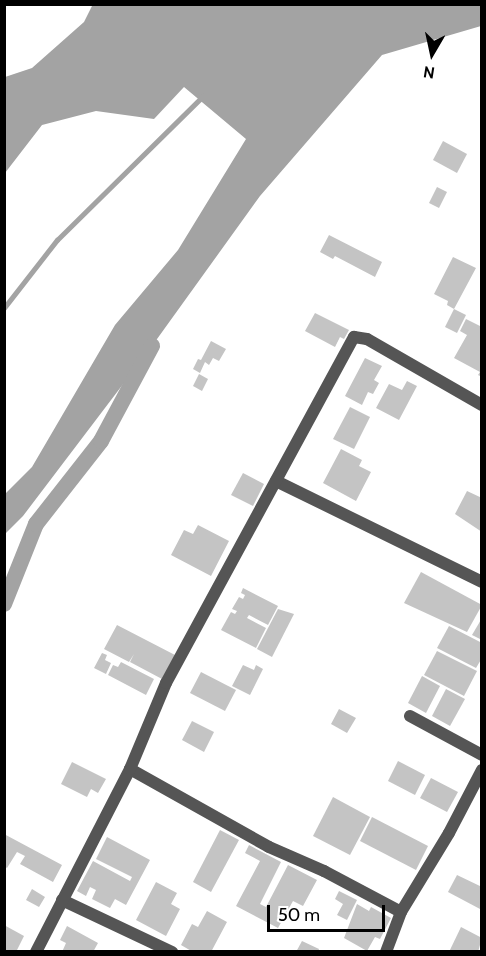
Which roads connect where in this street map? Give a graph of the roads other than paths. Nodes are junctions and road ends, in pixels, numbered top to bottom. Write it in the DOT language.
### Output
graph roads {
  1 [pos="482,405"];
  2 [pos="276,481"];
  3 [pos="482,582"];
  4 [pos="410,716"];
  5 [pos="482,755"];
  6 [pos="130,769"];
  7 [pos="482,770"];
  8 [pos="62,900"];
  9 [pos="401,912"];
  10 [pos="36,951"];
  11 [pos="172,951"];
  12 [pos="386,951"];
  1 -- 2 [label="street"];
  2 -- 3 [label="street"];
  2 -- 6 [label="street"];
  4 -- 5 [label="street"];
  6 -- 8 [label="street"];
  6 -- 9 [label="street"];
  7 -- 9 [label="street"];
  8 -- 10 [label="street"];
  8 -- 11 [label="street"];
  9 -- 12 [label="street"];
}
